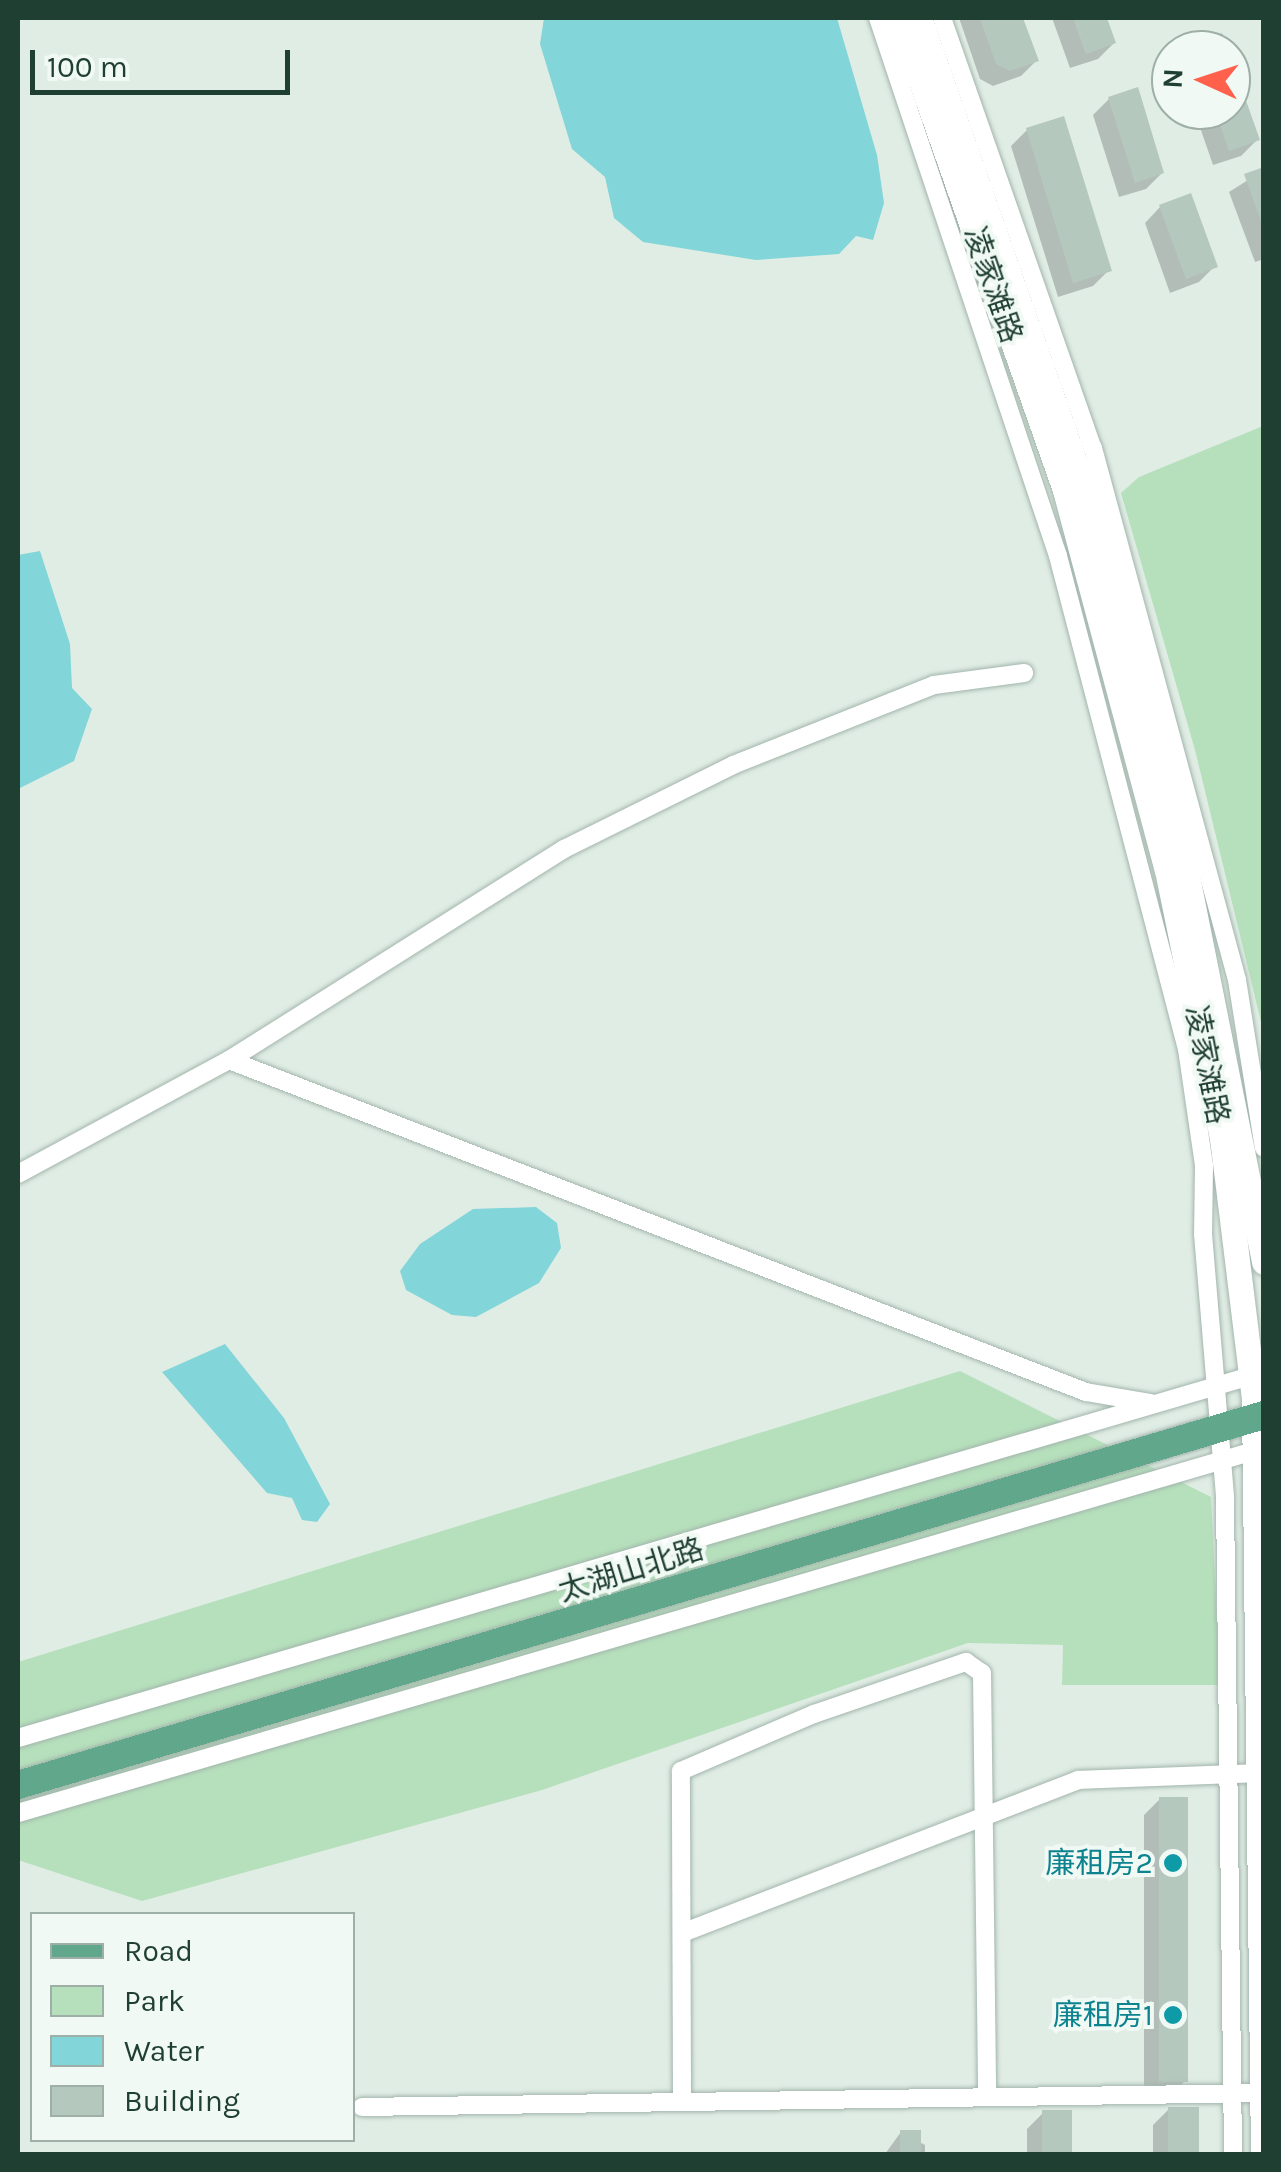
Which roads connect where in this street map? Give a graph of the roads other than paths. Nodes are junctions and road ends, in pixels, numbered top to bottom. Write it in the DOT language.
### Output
graph roads {
  1 [pos="878,18"];
  2 [pos="899,18"];
  3 [pos="918,18"];
  4 [pos="942,18"];
  5 [pos="1024,673"];
  6 [pos="229,1060"];
  7 [pos="1264,1148"];
  8 [pos="18,1174"];
  9 [pos="1264,1262"];
  10 [pos="1258,1396"];
  11 [pos="1156,1404"];
  12 [pos="1220,1407"];
  13 [pos="1259,1449"];
  14 [pos="1223,1460"];
  15 [pos="18,1738"];
  16 [pos="18,1765"];
  17 [pos="1228,1772"];
  18 [pos="1259,1772"];
  19 [pos="18,1785"];
  20 [pos="18,1813"];
  21 [pos="984,1820"];
  22 [pos="682,1933"];
  23 [pos="1262,2018"];
  24 [pos="1231,2019"];
  25 [pos="1263,2069"];
  26 [pos="1232,2084"];
  27 [pos="986,2095"];
  28 [pos="682,2097"];
  29 [pos="362,2106"];
  30 [pos="1234,2154"];
  31 [pos="1263,2154"];
  1 -- 12 [label="street"];
  2 -- 10 [label="main road, 凌家滩路"];
  3 -- 9 [label="main road, 凌家滩路"];
  4 -- 7 [label="street"];
  5 -- 6 [label="street"];
  6 -- 8 [label="street"];
  6 -- 11 [label="street"];
  10 -- 12 [label="main road, 太湖山北路"];
  10 -- 12 [label="street"];
  10 -- 13 [label="main road, 凌家滩路"];
  11 -- 12 [label="street"];
  11 -- 15 [label="street"];
  12 -- 14 [label="street"];
  12 -- 16 [label="main road, 太湖山北路"];
  12 -- 19 [label="main road, 太湖山北路"];
  13 -- 14 [label="street"];
  13 -- 18 [label="main road, 凌家滩路"];
  14 -- 17 [label="street"];
  14 -- 20 [label="street"];
  17 -- 18 [label="street"];
  17 -- 21 [label="street"];
  17 -- 24 [label="street"];
  18 -- 23 [label="main road, 凌家滩路"];
  21 -- 22 [label="street"];
  21 -- 22 [label="street"];
  21 -- 27 [label="street"];
  22 -- 28 [label="street"];
  23 -- 24 [label="street"];
  23 -- 25 [label="main road, 凌家滩路"];
  24 -- 26 [label="street"];
  25 -- 26 [label="street"];
  25 -- 31 [label="main road, 凌家滩路"];
  26 -- 27 [label="street"];
  26 -- 30 [label="street"];
  27 -- 28 [label="street"];
  28 -- 29 [label="street"];
}
